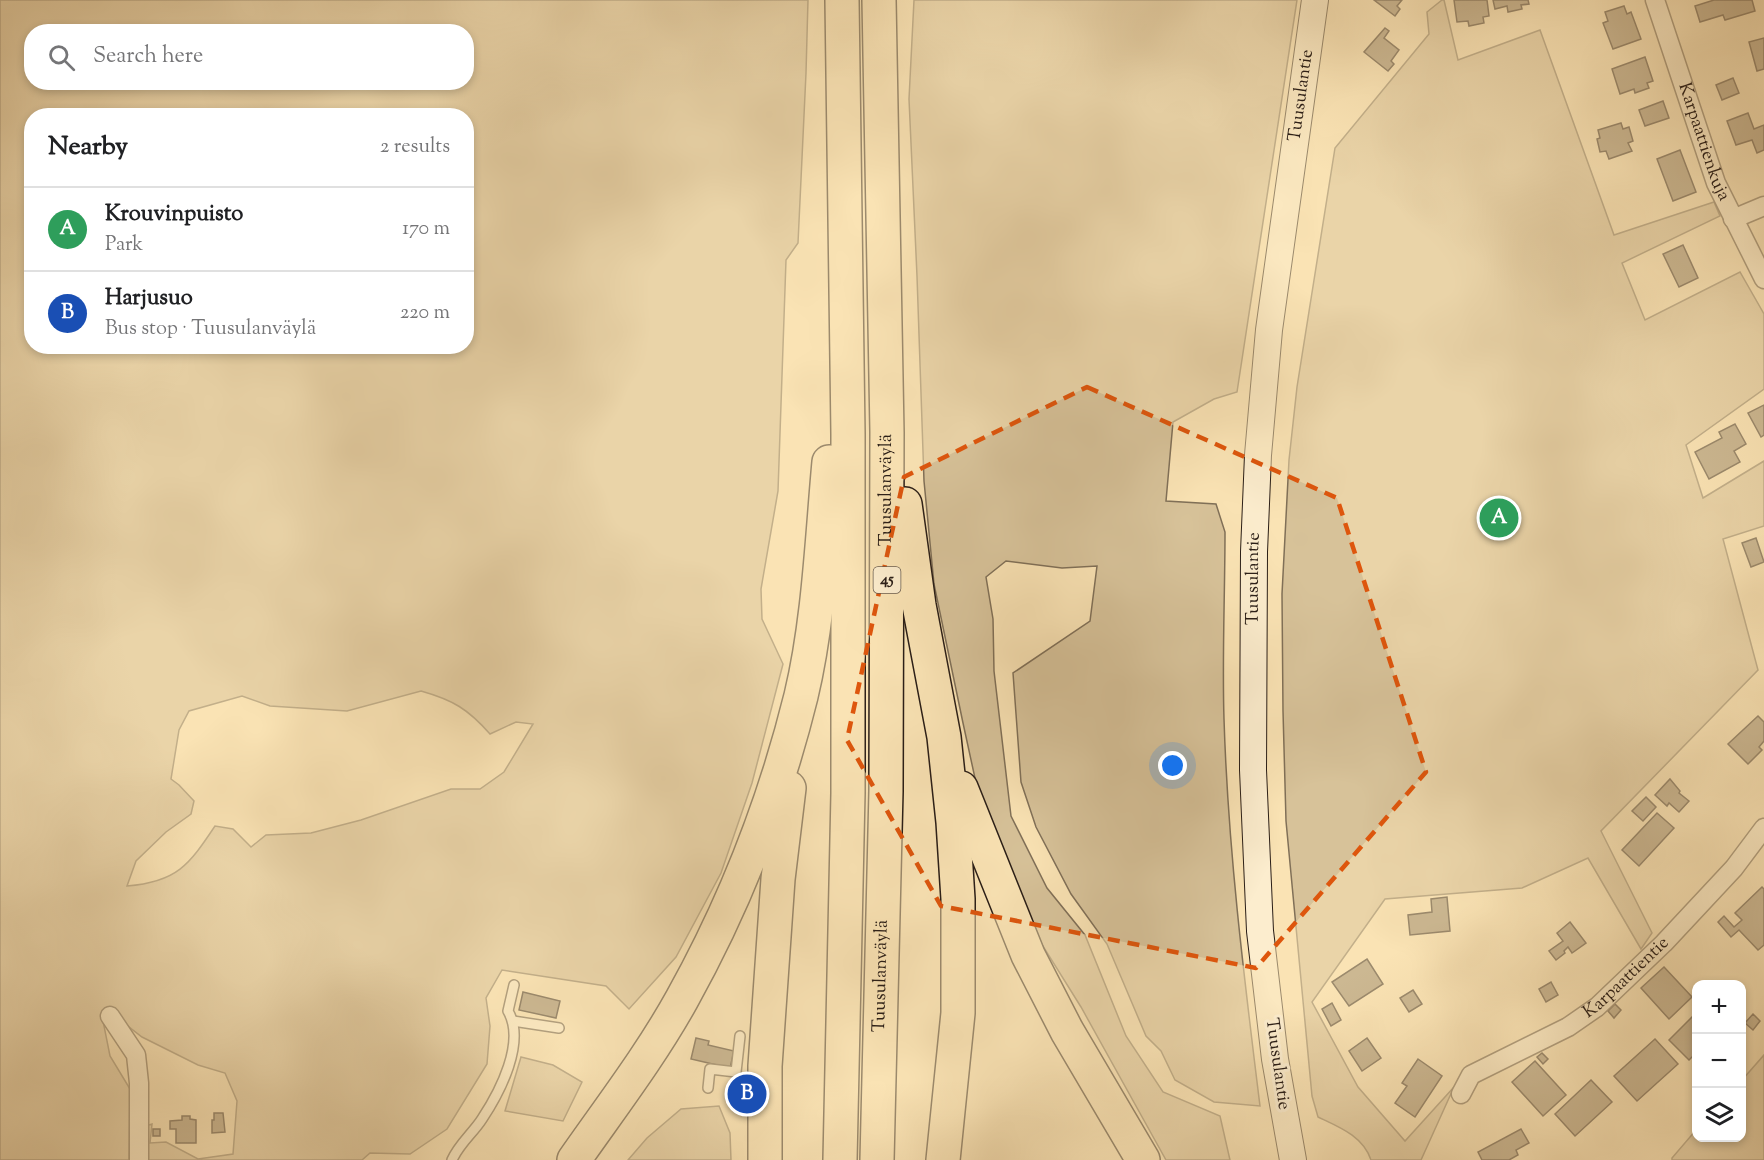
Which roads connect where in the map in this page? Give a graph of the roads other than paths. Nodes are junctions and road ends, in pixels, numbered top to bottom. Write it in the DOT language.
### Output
graph roads {
  1 [pos="842,0"];
  2 [pos="879,0"];
  3 [pos="1315,0"];
  4 [pos="1654,0"];
  5 [pos="1764,206"];
  6 [pos="1733,219"];
  7 [pos="845,278"];
  8 [pos="1764,279"];
  9 [pos="884,289"];
  10 [pos="801,694"];
  11 [pos="944,737"];
  12 [pos="1764,828"];
  13 [pos="514,985"];
  14 [pos="110,1016"];
  15 [pos="513,1021"];
  16 [pos="558,1028"];
  17 [pos="740,1036"];
  18 [pos="708,1089"];
  19 [pos="1461,1094"];
  20 [pos="139,1160"];
  21 [pos="452,1160"];
  22 [pos="574,1160"];
  23 [pos="765,1160"];
  24 [pos="840,1160"];
  25 [pos="877,1160"];
  26 [pos="943,1160"];
  27 [pos="1143,1160"];
  28 [pos="1293,1160"];
  1 -- 7 [label="highway, Tuusulanväylä / 45"];
  2 -- 9 [label="highway, Tuusulanväylä / 45"];
  3 -- 28 [label="main road, Tuusulantie"];
  4 -- 6 [label="street, Karpaattienkuja"];
  5 -- 6 [label="street"];
  6 -- 8 [label="street, Karpaattienkuja"];
  7 -- 10 [label="highway"];
  7 -- 24 [label="highway, Tuusulanväylä / 45"];
  9 -- 11 [label="highway"];
  9 -- 25 [label="highway, Tuusulanväylä / 45"];
  10 -- 22 [label="highway"];
  10 -- 23 [label="highway"];
  11 -- 26 [label="highway"];
  11 -- 27 [label="highway"];
  12 -- 19 [label="street, Karpaattientie"];
  13 -- 15 [label="lane"];
  14 -- 20 [label="street"];
  15 -- 16 [label="lane"];
  15 -- 21 [label="lane"];
  17 -- 18 [label="lane"];
}
